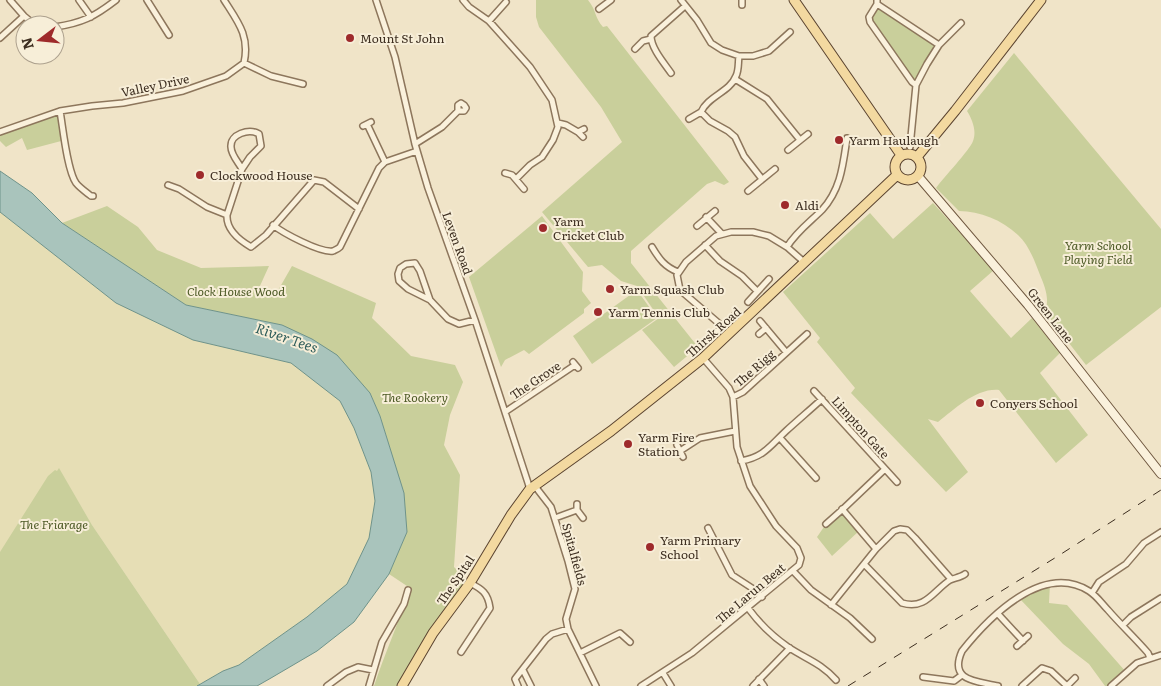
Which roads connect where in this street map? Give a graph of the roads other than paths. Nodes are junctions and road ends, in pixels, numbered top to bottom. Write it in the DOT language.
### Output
graph roads {
  1 [pos="10,0"];
  2 [pos="80,0"];
  3 [pos="116,0"];
  4 [pos="147,0"];
  5 [pos="224,0"];
  6 [pos="376,0"];
  7 [pos="463,0"];
  8 [pos="610,0"];
  9 [pos="681,0"];
  10 [pos="794,0"];
  11 [pos="1041,0"];
  12 [pos="506,2"];
  13 [pos="877,2"];
  14 [pos="685,6"];
  15 [pos="500,8"];
  16 [pos="599,9"];
  17 [pos="507,12"];
  18 [pos="23,15"];
  19 [pos="91,17"];
  20 [pos="488,21"];
  21 [pos="169,22"];
  22 [pos="961,23"];
  23 [pos="15,24"];
  24 [pos="65,25"];
  25 [pos="164,26"];
  26 [pos="168,35"];
  27 [pos="788,36"];
  28 [pos="0,38"];
  29 [pos="650,39"];
  30 [pos="939,45"];
  31 [pos="634,49"];
  32 [pos="738,56"];
  33 [pos="670,59"];
  34 [pos="244,63"];
  35 [pos="664,63"];
  36 [pos="671,73"];
  37 [pos="736,79"];
  38 [pos="301,82"];
  39 [pos="916,85"];
  40 [pos="60,111"];
  41 [pos="458,111"];
  42 [pos="701,112"];
  43 [pos="689,119"];
  44 [pos="558,123"];
  45 [pos="367,124"];
  46 [pos="584,129"];
  47 [pos="0,132"];
  48 [pos="578,132"];
  49 [pos="808,134"];
  50 [pos="583,137"];
  51 [pos="846,138"];
  52 [pos="800,140"];
  53 [pos="415,144"];
  54 [pos="838,146"];
  55 [pos="845,147"];
  56 [pos="910,147"];
  57 [pos="788,150"];
  58 [pos="417,151"];
  59 [pos="901,155"];
  60 [pos="917,157"];
  61 [pos="385,162"];
  62 [pos="242,169"];
  63 [pos="775,169"];
  64 [pos="505,173"];
  65 [pos="897,176"];
  66 [pos="918,176"];
  67 [pos="516,179"];
  68 [pos="762,179"];
  69 [pos="169,187"];
  70 [pos="524,189"];
  71 [pos="748,190"];
  72 [pos="93,195"];
  73 [pos="359,209"];
  74 [pos="714,211"];
  75 [pos="226,215"];
  76 [pos="706,217"];
  77 [pos="273,225"];
  78 [pos="698,226"];
  79 [pos="722,234"];
  80 [pos="705,245"];
  81 [pos="652,247"];
  82 [pos="788,247"];
  83 [pos="661,262"];
  84 [pos="804,262"];
  85 [pos="654,266"];
  86 [pos="678,272"];
  87 [pos="769,279"];
  88 [pos="757,291"];
  89 [pos="430,300"];
  90 [pos="748,302"];
  91 [pos="737,313"];
  92 [pos="475,320"];
  93 [pos="760,321"];
  94 [pos="722,326"];
  95 [pos="766,328"];
  96 [pos="759,334"];
  97 [pos="807,334"];
  98 [pos="699,348"];
  99 [pos="786,352"];
  100 [pos="703,358"];
  101 [pos="575,365"];
  102 [pos="814,391"];
  103 [pos="733,397"];
  104 [pos="822,399"];
  105 [pos="506,412"];
  106 [pos="735,431"];
  107 [pos="780,438"];
  108 [pos="683,456"];
  109 [pos="741,461"];
  110 [pos="885,469"];
  111 [pos="1161,474"];
  112 [pos="816,478"];
  113 [pos="897,482"];
  114 [pos="532,487"];
  115 [pos="577,504"];
  116 [pos="577,510"];
  117 [pos="842,510"];
  118 [pos="555,518"];
  119 [pos="583,518"];
  120 [pos="826,524"];
  121 [pos="711,531"];
  122 [pos="1159,536"];
  123 [pos="876,549"];
  124 [pos="864,564"];
  125 [pos="792,571"];
  126 [pos="965,574"];
  127 [pos="952,579"];
  128 [pos="470,583"];
  129 [pos="399,593"];
  130 [pos="1092,593"];
  131 [pos="762,597"];
  132 [pos="1161,598"];
  133 [pos="831,605"];
  134 [pos="748,608"];
  135 [pos="998,614"];
  136 [pos="1123,625"];
  137 [pos="568,629"];
  138 [pos="1028,636"];
  139 [pos="872,640"];
  140 [pos="1023,641"];
  141 [pos="630,642"];
  142 [pos="1017,646"];
  143 [pos="461,648"];
  144 [pos="790,648"];
  145 [pos="580,653"];
  146 [pos="1161,655"];
  147 [pos="1150,658"];
  148 [pos="373,670"];
  149 [pos="523,670"];
  150 [pos="929,671"];
  151 [pos="663,673"];
  152 [pos="962,675"];
  153 [pos="1075,678"];
  154 [pos="759,679"];
  155 [pos="836,680"];
  156 [pos="327,686"];
  157 [pos="369,686"];
  158 [pos="402,686"];
  159 [pos="518,686"];
  160 [pos="531,686"];
  161 [pos="596,686"];
  162 [pos="641,686"];
  163 [pos="671,686"];
  164 [pos="753,686"];
  165 [pos="764,686"];
  166 [pos="998,686"];
  167 [pos="1022,686"];
  168 [pos="1067,686"];
  169 [pos="1111,686"];
  1 -- 18 [label="street"];
  2 -- 19 [label="street"];
  3 -- 19 [label="street"];
  4 -- 25 [label="street"];
  5 -- 34 [label="street"];
  6 -- 53 [label="street, Leven Road"];
  7 -- 20 [label="street"];
  8 -- 16 [label="street"];
  9 -- 14 [label="street"];
  10 -- 59 [label="main road"];
  11 -- 60 [label="main road"];
  12 -- 15 [label="street"];
  13 -- 30 [label="street"];
  13 -- 39 [label="street"];
  14 -- 29 [label="street"];
  14 -- 32 [label="street"];
  15 -- 17 [label="street"];
  15 -- 20 [label="street"];
  19 -- 24 [label="street"];
  20 -- 44 [label="street"];
  21 -- 25 [label="street"];
  22 -- 30 [label="street"];
  23 -- 28 [label="street"];
  25 -- 26 [label="street"];
  27 -- 32 [label="street"];
  29 -- 31 [label="street"];
  29 -- 35 [label="street"];
  30 -- 39 [label="street"];
  32 -- 37 [label="street"];
  33 -- 35 [label="street"];
  34 -- 38 [label="street"];
  34 -- 40 [label="street, Valley Drive"];
  35 -- 36 [label="street"];
  37 -- 42 [label="street"];
  37 -- 52 [label="street"];
  39 -- 56 [label="street"];
  40 -- 47 [label="street, Valley Drive"];
  40 -- 72 [label="street"];
  41 -- 53 [label="street"];
  42 -- 43 [label="street"];
  42 -- 68 [label="street"];
  44 -- 48 [label="street"];
  44 -- 67 [label="street"];
  45 -- 61 [label="street"];
  46 -- 48 [label="street"];
  48 -- 50 [label="street"];
  49 -- 52 [label="street"];
  51 -- 55 [label="street"];
  52 -- 57 [label="street"];
  53 -- 58 [label="street, Leven Road"];
  54 -- 55 [label="street"];
  55 -- 82 [label="street"];
  58 -- 61 [label="street"];
  58 -- 92 [label="street, Leven Road"];
  59 -- 60 [label="main road"];
  59 -- 65 [label="main road"];
  60 -- 66 [label="main road"];
  61 -- 73 [label="street"];
  62 -- 62 [label="street"];
  62 -- 75 [label="street"];
  63 -- 68 [label="street"];
  64 -- 67 [label="street"];
  65 -- 66 [label="main road"];
  65 -- 84 [label="main road, Thirsk Road"];
  66 -- 111 [label="main road, Green Lane"];
  67 -- 70 [label="street"];
  68 -- 71 [label="street"];
  69 -- 75 [label="street"];
  73 -- 77 [label="street"];
  73 -- 77 [label="street"];
  74 -- 76 [label="street"];
  75 -- 77 [label="street"];
  76 -- 78 [label="street"];
  76 -- 79 [label="street"];
  79 -- 80 [label="street"];
  79 -- 82 [label="street"];
  80 -- 86 [label="street"];
  80 -- 88 [label="street"];
  81 -- 83 [label="street"];
  82 -- 84 [label="street"];
  83 -- 85 [label="street"];
  83 -- 86 [label="street"];
  84 -- 100 [label="main road, Thirsk Road"];
  86 -- 94 [label="street"];
  87 -- 88 [label="street"];
  88 -- 90 [label="street"];
  89 -- 89 [label="street"];
  89 -- 92 [label="street"];
  91 -- 94 [label="street"];
  92 -- 105 [label="street, Leven Road"];
  93 -- 95 [label="street, The Rigg"];
  94 -- 98 [label="street"];
  95 -- 96 [label="street, The Rigg"];
  95 -- 99 [label="street, The Rigg"];
  97 -- 99 [label="street, The Rigg"];
  99 -- 103 [label="street, The Rigg"];
  100 -- 103 [label="street"];
  100 -- 114 [label="main road, Thirsk Road"];
  101 -- 105 [label="street, The Grove"];
  102 -- 104 [label="street, Limpton Gate"];
  103 -- 106 [label="street, The Larun Beat"];
  104 -- 107 [label="street, Limpton Gate"];
  104 -- 110 [label="street, Limpton Gate"];
  105 -- 114 [label="street, Leven Road"];
  106 -- 108 [label="street"];
  106 -- 109 [label="street, The Larun Beat"];
  107 -- 109 [label="street, Limpton Gate"];
  107 -- 112 [label="street"];
  109 -- 125 [label="street, The Larun Beat"];
  110 -- 113 [label="street, Limpton Gate"];
  110 -- 117 [label="street, Limpton Gate"];
  114 -- 118 [label="street, Spitalfields"];
  114 -- 128 [label="main road, The Spital"];
  115 -- 116 [label="street"];
  116 -- 118 [label="street"];
  116 -- 119 [label="street"];
  117 -- 120 [label="street, Limpton Gate"];
  117 -- 123 [label="street"];
  118 -- 137 [label="street, Spitalfields"];
  121 -- 131 [label="street"];
  122 -- 130 [label="street"];
  123 -- 124 [label="street"];
  123 -- 127 [label="street"];
  124 -- 127 [label="street"];
  124 -- 133 [label="street"];
  125 -- 131 [label="street, The Larun Beat"];
  125 -- 133 [label="street"];
  126 -- 127 [label="street"];
  128 -- 143 [label="street"];
  128 -- 158 [label="main road, The Spital"];
  129 -- 148 [label="street"];
  130 -- 135 [label="street"];
  130 -- 136 [label="street"];
  131 -- 134 [label="street, The Larun Beat"];
  132 -- 136 [label="street"];
  133 -- 139 [label="street"];
  134 -- 144 [label="street"];
  134 -- 151 [label="street, The Larun Beat"];
  135 -- 140 [label="street"];
  135 -- 152 [label="street"];
  136 -- 147 [label="street"];
  137 -- 145 [label="street"];
  137 -- 149 [label="street"];
  138 -- 140 [label="street"];
  140 -- 142 [label="street"];
  141 -- 145 [label="street"];
  144 -- 154 [label="street"];
  144 -- 155 [label="street"];
  145 -- 161 [label="street"];
  146 -- 147 [label="street"];
  147 -- 169 [label="street"];
  148 -- 156 [label="street"];
  148 -- 157 [label="street"];
  149 -- 159 [label="street"];
  149 -- 160 [label="street"];
  150 -- 152 [label="street"];
  151 -- 162 [label="street, The Larun Beat"];
  151 -- 163 [label="street"];
  152 -- 166 [label="street"];
  153 -- 168 [label="street"];
  154 -- 164 [label="street"];
  154 -- 165 [label="street"];
  167 -- 168 [label="street"];
}
